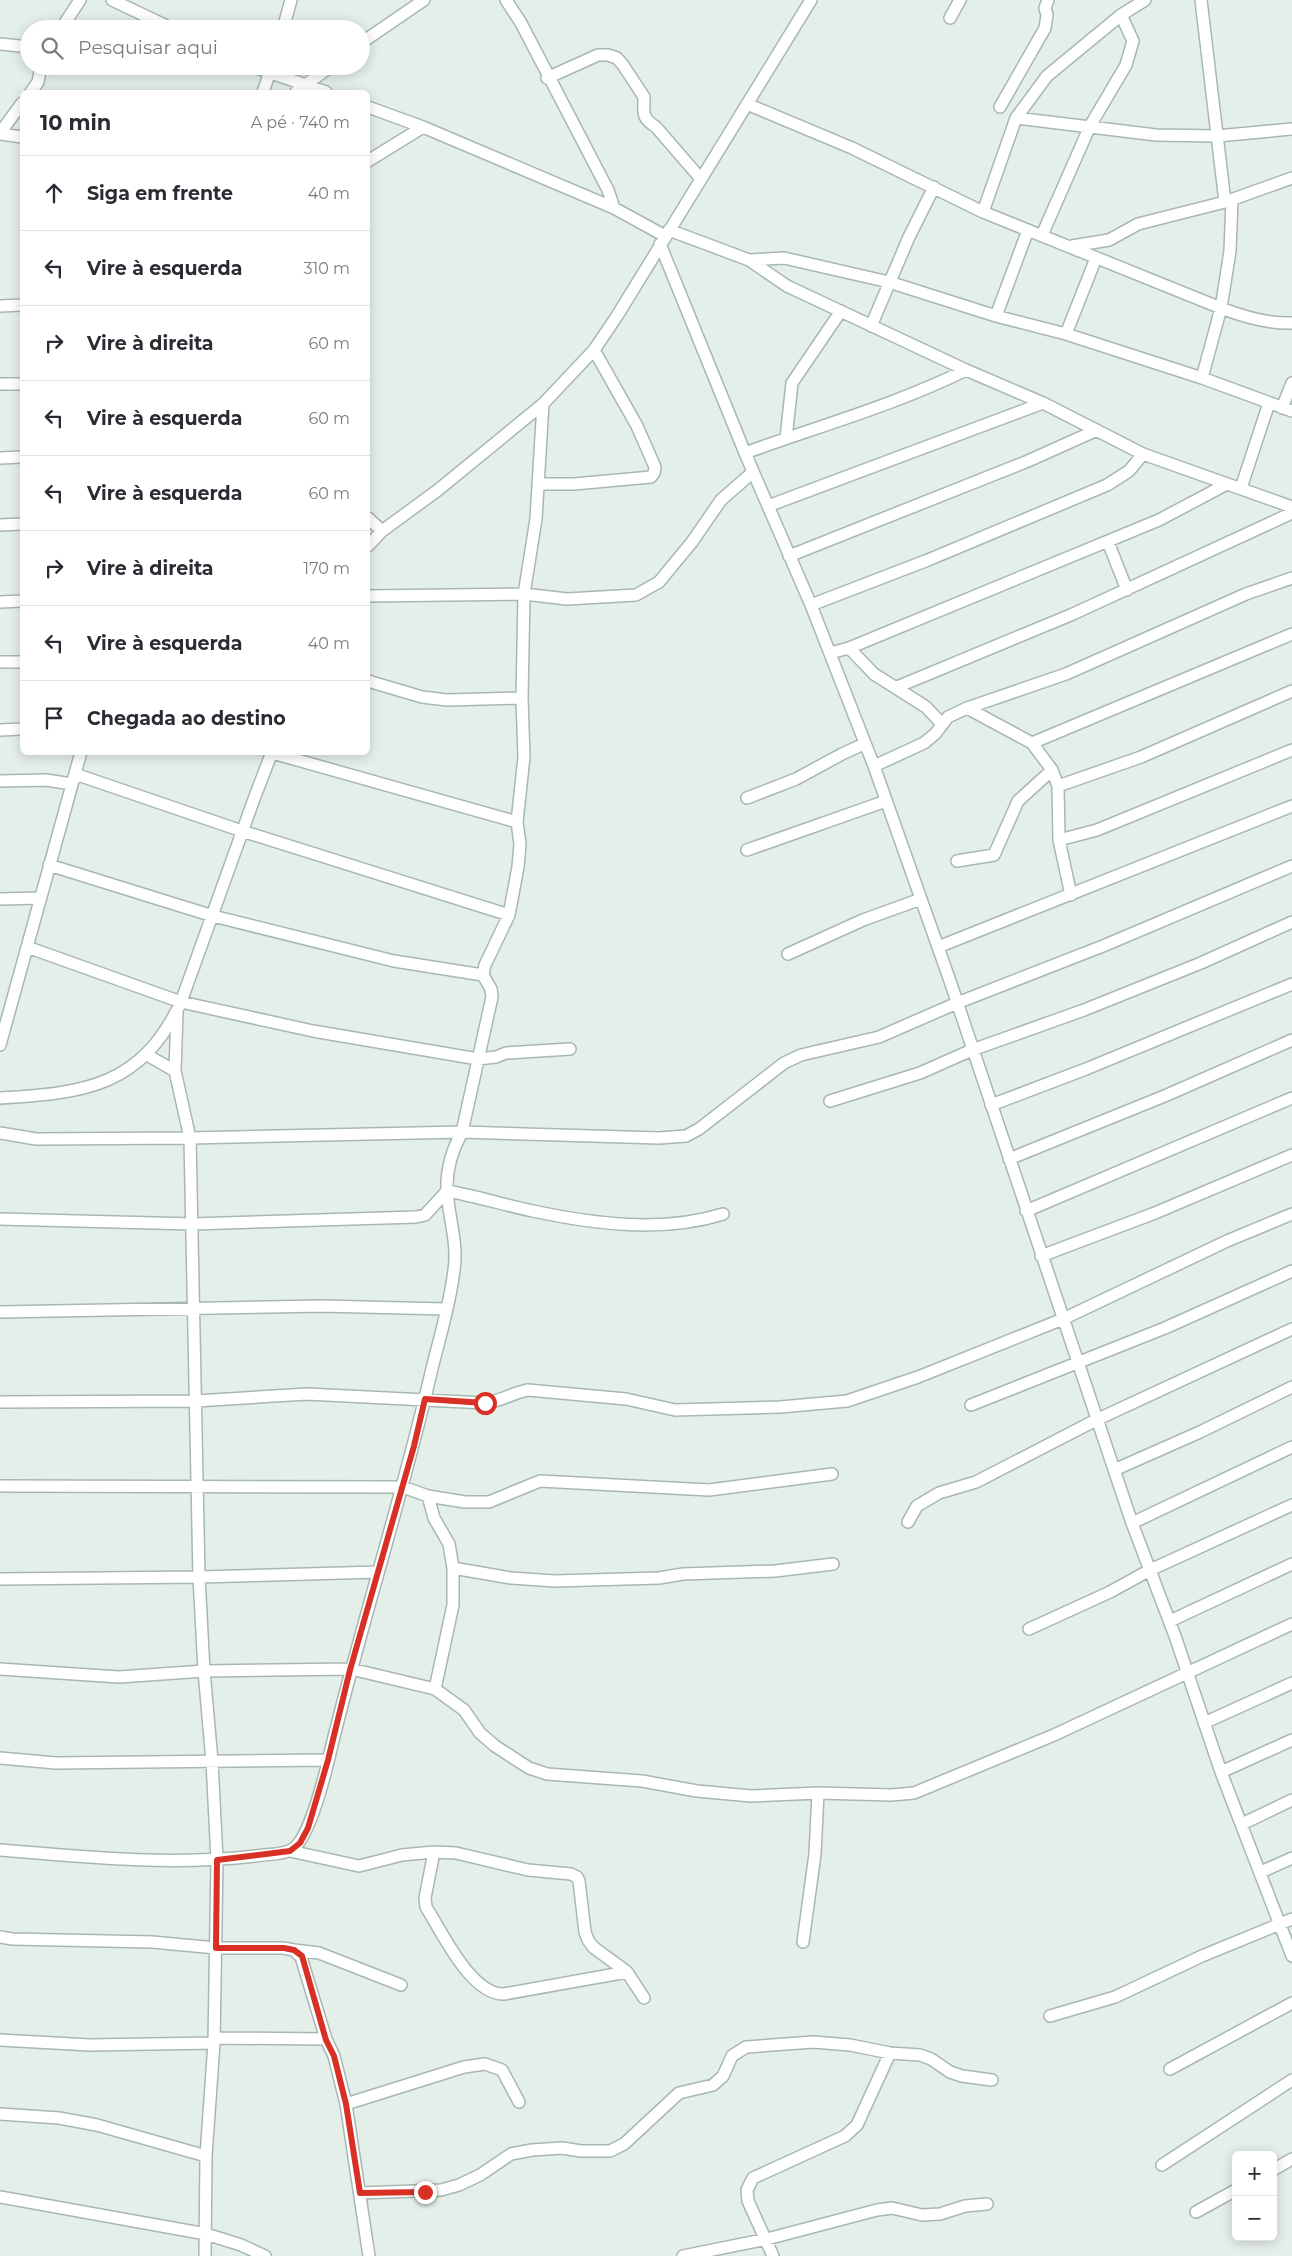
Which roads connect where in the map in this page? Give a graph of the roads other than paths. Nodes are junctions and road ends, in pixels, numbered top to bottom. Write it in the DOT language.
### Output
graph roads {
  1 [pos="80,0"];
  2 [pos="112,0"];
  3 [pos="291,0"];
  4 [pos="423,0"];
  5 [pos="506,0"];
  6 [pos="811,0"];
  7 [pos="960,0"];
  8 [pos="1048,0"];
  9 [pos="1145,0"];
  10 [pos="1201,0"];
  11 [pos="1121,15"];
  12 [pos="950,18"];
  13 [pos="67,20"];
  14 [pos="154,20"];
  15 [pos="285,20"];
  16 [pos="370,37"];
  17 [pos="0,44"];
  18 [pos="20,46"];
  19 [pos="39,75"];
  20 [pos="269,75"];
  21 [pos="279,75"];
  22 [pos="319,75"];
  23 [pos="548,78"];
  24 [pos="301,89"];
  25 [pos="32,90"];
  26 [pos="265,90"];
  27 [pos="746,104"];
  28 [pos="20,106"];
  29 [pos="1000,107"];
  30 [pos="370,108"];
  31 [pos="1016,118"];
  32 [pos="1090,126"];
  33 [pos="423,127"];
  34 [pos="1292,129"];
  35 [pos="0,133"];
  36 [pos="1217,136"];
  37 [pos="20,137"];
  38 [pos="370,160"];
  39 [pos="1292,178"];
  40 [pos="701,179"];
  41 [pos="934,187"];
  42 [pos="1228,201"];
  43 [pos="614,208"];
  44 [pos="983,212"];
  45 [pos="1028,230"];
  46 [pos="1042,236"];
  47 [pos="665,237"];
  48 [pos="1068,246"];
  49 [pos="1096,258"];
  50 [pos="749,260"];
  51 [pos="890,282"];
  52 [pos="20,305"];
  53 [pos="0,306"];
  54 [pos="1221,308"];
  55 [pos="841,311"];
  56 [pos="996,316"];
  57 [pos="1292,323"];
  58 [pos="871,326"];
  59 [pos="1066,334"];
  60 [pos="594,350"];
  61 [pos="966,370"];
  62 [pos="1202,378"];
  63 [pos="1292,382"];
  64 [pos="0,384"];
  65 [pos="20,384"];
  66 [pos="1043,403"];
  67 [pos="1269,403"];
  68 [pos="543,404"];
  69 [pos="1287,410"];
  70 [pos="1097,430"];
  71 [pos="786,438"];
  72 [pos="745,453"];
  73 [pos="1143,454"];
  74 [pos="20,457"];
  75 [pos="0,458"];
  76 [pos="753,472"];
  77 [pos="538,484"];
  78 [pos="1227,484"];
  79 [pos="1241,488"];
  80 [pos="768,506"];
  81 [pos="1292,507"];
  82 [pos="1292,513"];
  83 [pos="370,520"];
  84 [pos="20,524"];
  85 [pos="0,525"];
  86 [pos="382,531"];
  87 [pos="1108,542"];
  88 [pos="370,544"];
  89 [pos="789,556"];
  90 [pos="1292,578"];
  91 [pos="1127,590"];
  92 [pos="524,594"];
  93 [pos="370,596"];
  94 [pos="20,601"];
  95 [pos="0,602"];
  96 [pos="811,605"];
  97 [pos="1292,634"];
  98 [pos="849,648"];
  99 [pos="830,653"];
  100 [pos="0,662"];
  101 [pos="20,662"];
  102 [pos="370,682"];
  103 [pos="897,687"];
  104 [pos="1292,691"];
  105 [pos="522,698"];
  106 [pos="967,708"];
  107 [pos="942,724"];
  108 [pos="20,729"];
  109 [pos="0,730"];
  110 [pos="1032,743"];
  111 [pos="864,744"];
  112 [pos="1292,750"];
  113 [pos="80,755"];
  114 [pos="270,755"];
  115 [pos="278,755"];
  116 [pos="874,766"];
  117 [pos="1052,770"];
  118 [pos="73,779"];
  119 [pos="0,781"];
  120 [pos="1058,786"];
  121 [pos="747,798"];
  122 [pos="886,801"];
  123 [pos="1292,806"];
  124 [pos="517,822"];
  125 [pos="242,831"];
  126 [pos="1059,840"];
  127 [pos="746,850"];
  128 [pos="957,861"];
  129 [pos="49,865"];
  130 [pos="1292,866"];
  131 [pos="1071,895"];
  132 [pos="40,898"];
  133 [pos="0,899"];
  134 [pos="920,899"];
  135 [pos="509,915"];
  136 [pos="213,916"];
  137 [pos="1292,922"];
  138 [pos="27,947"];
  139 [pos="938,947"];
  140 [pos="788,954"];
  141 [pos="483,975"];
  142 [pos="1292,984"];
  143 [pos="957,1003"];
  144 [pos="179,1007"];
  145 [pos="3,1026"];
  146 [pos="1292,1040"];
  147 [pos="0,1045"];
  148 [pos="570,1050"];
  149 [pos="972,1050"];
  150 [pos="147,1055"];
  151 [pos="478,1059"];
  152 [pos="175,1070"];
  153 [pos="0,1098"];
  154 [pos="1292,1098"];
  155 [pos="830,1101"];
  156 [pos="991,1105"];
  157 [pos="462,1132"];
  158 [pos="0,1133"];
  159 [pos="190,1138"];
  160 [pos="1292,1155"];
  161 [pos="1008,1159"];
  162 [pos="447,1191"];
  163 [pos="1026,1211"];
  164 [pos="723,1214"];
  165 [pos="1292,1214"];
  166 [pos="0,1219"];
  167 [pos="193,1224"];
  168 [pos="1041,1256"];
  169 [pos="1292,1271"];
  170 [pos="192,1308"];
  171 [pos="445,1309"];
  172 [pos="0,1312"];
  173 [pos="1063,1318"];
  174 [pos="1292,1329"];
  175 [pos="1078,1364"];
  176 [pos="1292,1386"];
  177 [pos="425,1399"];
  178 [pos="196,1400"];
  179 [pos="0,1402"];
  180 [pos="971,1405"];
  181 [pos="1096,1420"];
  182 [pos="1292,1447"];
  183 [pos="1114,1470"];
  184 [pos="832,1474"];
  185 [pos="0,1486"];
  186 [pos="198,1487"];
  187 [pos="402,1487"];
  188 [pos="428,1496"];
  189 [pos="1292,1505"];
  190 [pos="908,1522"];
  191 [pos="1132,1523"];
  192 [pos="833,1564"];
  193 [pos="1292,1564"];
  194 [pos="453,1568"];
  195 [pos="1150,1570"];
  196 [pos="378,1572"];
  197 [pos="199,1577"];
  198 [pos="0,1579"];
  199 [pos="1170,1621"];
  200 [pos="1292,1624"];
  201 [pos="1029,1629"];
  202 [pos="0,1669"];
  203 [pos="350,1670"];
  204 [pos="204,1671"];
  205 [pos="1187,1673"];
  206 [pos="1292,1683"];
  207 [pos="435,1689"];
  208 [pos="1204,1723"];
  209 [pos="1292,1740"];
  210 [pos="0,1758"];
  211 [pos="328,1760"];
  212 [pos="212,1761"];
  213 [pos="1221,1772"];
  214 [pos="818,1793"];
  215 [pos="1292,1800"];
  216 [pos="1242,1824"];
  217 [pos="0,1850"];
  218 [pos="290,1851"];
  219 [pos="434,1852"];
  220 [pos="1292,1858"];
  221 [pos="217,1860"];
  222 [pos="1261,1872"];
  223 [pos="1292,1920"];
  224 [pos="1280,1925"];
  225 [pos="0,1937"];
  226 [pos="803,1942"];
  227 [pos="216,1948"];
  228 [pos="294,1950"];
  229 [pos="1292,1956"];
  230 [pos="627,1972"];
  231 [pos="401,1985"];
  232 [pos="644,1998"];
  233 [pos="1292,2002"];
  234 [pos="1050,2016"];
  235 [pos="0,2040"];
  236 [pos="326,2040"];
  237 [pos="214,2041"];
  238 [pos="890,2053"];
  239 [pos="1170,2069"];
  240 [pos="992,2080"];
  241 [pos="1292,2080"];
  242 [pos="519,2102"];
  243 [pos="346,2104"];
  244 [pos="0,2114"];
  245 [pos="206,2156"];
  246 [pos="1292,2159"];
  247 [pos="1162,2165"];
  248 [pos="1277,2168"];
  249 [pos="1232,2192"];
  250 [pos="360,2193"];
  251 [pos="0,2197"];
  252 [pos="987,2204"];
  253 [pos="1196,2212"];
  254 [pos="206,2234"];
  255 [pos="767,2239"];
  256 [pos="204,2256"];
  257 [pos="265,2256"];
  258 [pos="369,2256"];
  259 [pos="683,2256"];
  260 [pos="773,2256"];
  1 -- 13 [label="street"];
  2 -- 14 [label="street"];
  3 -- 15 [label="street"];
  4 -- 16 [label="street"];
  5 -- 23 [label="street"];
  6 -- 27 [label="street"];
  7 -- 12 [label="street"];
  8 -- 29 [label="street"];
  9 -- 11 [label="street"];
  10 -- 36 [label="street"];
  11 -- 31 [label="street"];
  11 -- 32 [label="street"];
  17 -- 18 [label="street"];
  19 -- 25 [label="street"];
  20 -- 26 [label="street"];
  21 -- 24 [label="street"];
  22 -- 24 [label="street"];
  23 -- 40 [label="street"];
  23 -- 43 [label="street"];
  27 -- 40 [label="street"];
  27 -- 41 [label="street"];
  28 -- 35 [label="street"];
  30 -- 33 [label="street"];
  31 -- 32 [label="street"];
  31 -- 44 [label="street"];
  32 -- 36 [label="street"];
  32 -- 46 [label="street"];
  33 -- 38 [label="street"];
  33 -- 43 [label="street"];
  34 -- 36 [label="street"];
  35 -- 37 [label="street"];
  36 -- 42 [label="street"];
  39 -- 42 [label="street"];
  40 -- 47 [label="street"];
  41 -- 44 [label="street"];
  41 -- 51 [label="street"];
  42 -- 48 [label="street"];
  42 -- 54 [label="street"];
  43 -- 47 [label="street"];
  44 -- 45 [label="street"];
  45 -- 46 [label="street"];
  45 -- 56 [label="street"];
  46 -- 48 [label="street"];
  47 -- 50 [label="street"];
  47 -- 60 [label="street"];
  47 -- 72 [label="street"];
  48 -- 49 [label="street"];
  49 -- 54 [label="street"];
  49 -- 59 [label="street"];
  50 -- 51 [label="street"];
  50 -- 55 [label="street"];
  51 -- 56 [label="street"];
  51 -- 58 [label="street"];
  52 -- 53 [label="street"];
  54 -- 57 [label="street"];
  54 -- 62 [label="street"];
  55 -- 58 [label="street"];
  55 -- 71 [label="street"];
  56 -- 59 [label="street"];
  58 -- 61 [label="street"];
  59 -- 62 [label="street"];
  60 -- 68 [label="street"];
  60 -- 77 [label="street"];
  61 -- 66 [label="street"];
  61 -- 71 [label="street"];
  62 -- 67 [label="street"];
  63 -- 69 [label="street"];
  64 -- 65 [label="street"];
  66 -- 70 [label="street"];
  66 -- 80 [label="street"];
  67 -- 69 [label="street"];
  67 -- 79 [label="street"];
  68 -- 77 [label="street"];
  68 -- 86 [label="street"];
  70 -- 73 [label="street"];
  70 -- 89 [label="street"];
  71 -- 72 [label="street"];
  72 -- 76 [label="street"];
  73 -- 78 [label="street"];
  73 -- 96 [label="street"];
  74 -- 75 [label="street"];
  76 -- 80 [label="street"];
  76 -- 92 [label="street"];
  77 -- 92 [label="street"];
  78 -- 79 [label="street"];
  78 -- 87 [label="street"];
  79 -- 81 [label="street"];
  80 -- 89 [label="street"];
  82 -- 91 [label="street"];
  83 -- 86 [label="street"];
  84 -- 85 [label="street"];
  86 -- 88 [label="street"];
  87 -- 91 [label="street"];
  87 -- 98 [label="street"];
  89 -- 96 [label="street"];
  90 -- 106 [label="street"];
  91 -- 103 [label="street"];
  92 -- 93 [label="street"];
  92 -- 105 [label="street"];
  94 -- 95 [label="street"];
  96 -- 99 [label="street"];
  97 -- 110 [label="street"];
  98 -- 99 [label="street"];
  98 -- 103 [label="street"];
  99 -- 111 [label="street"];
  100 -- 101 [label="street"];
  102 -- 105 [label="street"];
  103 -- 107 [label="street"];
  104 -- 120 [label="street"];
  105 -- 124 [label="street"];
  106 -- 107 [label="street"];
  106 -- 110 [label="street"];
  107 -- 116 [label="street"];
  108 -- 109 [label="street"];
  110 -- 117 [label="street"];
  111 -- 116 [label="street"];
  111 -- 121 [label="street"];
  112 -- 126 [label="street"];
  113 -- 118 [label="street"];
  114 -- 125 [label="street"];
  115 -- 124 [label="street"];
  116 -- 122 [label="street"];
  117 -- 120 [label="street"];
  117 -- 128 [label="street"];
  118 -- 119 [label="street"];
  118 -- 125 [label="street"];
  118 -- 129 [label="street"];
  120 -- 126 [label="street"];
  122 -- 127 [label="street"];
  122 -- 134 [label="street"];
  123 -- 131 [label="street"];
  124 -- 135 [label="street"];
  125 -- 135 [label="street"];
  125 -- 136 [label="street"];
  126 -- 131 [label="street"];
  129 -- 132 [label="street"];
  129 -- 136 [label="street"];
  130 -- 143 [label="street"];
  131 -- 139 [label="street"];
  132 -- 133 [label="street"];
  132 -- 138 [label="street"];
  134 -- 139 [label="street"];
  134 -- 140 [label="street"];
  135 -- 141 [label="street"];
  136 -- 141 [label="street"];
  136 -- 144 [label="street"];
  137 -- 149 [label="street"];
  138 -- 144 [label="street"];
  138 -- 145 [label="street"];
  139 -- 143 [label="street"];
  141 -- 151 [label="street"];
  142 -- 156 [label="street"];
  143 -- 149 [label="street"];
  143 -- 157 [label="street"];
  144 -- 150 [label="street"];
  144 -- 151 [label="street"];
  144 -- 152 [label="street"];
  145 -- 147 [label="street"];
  146 -- 161 [label="street"];
  148 -- 151 [label="street"];
  149 -- 155 [label="street"];
  149 -- 156 [label="street"];
  150 -- 152 [label="street"];
  150 -- 153 [label="street"];
  151 -- 157 [label="street"];
  152 -- 159 [label="street"];
  154 -- 163 [label="street"];
  156 -- 161 [label="street"];
  157 -- 159 [label="street"];
  157 -- 162 [label="street"];
  158 -- 159 [label="street"];
  159 -- 167 [label="street"];
  160 -- 168 [label="street"];
  161 -- 163 [label="street"];
  162 -- 164 [label="street"];
  162 -- 167 [label="street"];
  162 -- 171 [label="street"];
  163 -- 168 [label="street"];
  165 -- 173 [label="street"];
  166 -- 167 [label="street"];
  167 -- 170 [label="street"];
  168 -- 173 [label="street"];
  169 -- 175 [label="street"];
  170 -- 171 [label="street"];
  170 -- 172 [label="street"];
  170 -- 178 [label="street"];
  171 -- 177 [label="street"];
  173 -- 175 [label="street"];
  173 -- 177 [label="street"];
  174 -- 181 [label="street"];
  175 -- 180 [label="street"];
  175 -- 181 [label="street"];
  176 -- 183 [label="street"];
  177 -- 178 [label="street"];
  177 -- 187 [label="street"];
  178 -- 179 [label="street"];
  178 -- 186 [label="street"];
  181 -- 183 [label="street"];
  181 -- 190 [label="street"];
  182 -- 191 [label="street"];
  183 -- 191 [label="street"];
  184 -- 188 [label="street"];
  185 -- 186 [label="street"];
  186 -- 187 [label="street"];
  186 -- 197 [label="street"];
  187 -- 188 [label="street"];
  187 -- 196 [label="street"];
  188 -- 194 [label="street"];
  189 -- 195 [label="street"];
  191 -- 195 [label="street"];
  192 -- 194 [label="street"];
  193 -- 199 [label="street"];
  194 -- 207 [label="street"];
  195 -- 199 [label="street"];
  195 -- 201 [label="street"];
  196 -- 197 [label="street"];
  196 -- 203 [label="street"];
  197 -- 198 [label="street"];
  197 -- 204 [label="street"];
  199 -- 205 [label="street"];
  200 -- 205 [label="street"];
  202 -- 204 [label="street"];
  203 -- 204 [label="street"];
  203 -- 207 [label="street"];
  203 -- 211 [label="street"];
  204 -- 212 [label="street"];
  205 -- 208 [label="street"];
  205 -- 214 [label="street"];
  206 -- 208 [label="street"];
  207 -- 214 [label="street"];
  208 -- 213 [label="street"];
  209 -- 213 [label="street"];
  210 -- 212 [label="street"];
  211 -- 212 [label="street"];
  211 -- 218 [label="street"];
  212 -- 221 [label="street"];
  213 -- 216 [label="street"];
  214 -- 226 [label="street"];
  215 -- 216 [label="street"];
  216 -- 222 [label="street"];
  217 -- 221 [label="street"];
  218 -- 219 [label="street"];
  218 -- 221 [label="street"];
  219 -- 230 [label="street"];
  219 -- 230 [label="street"];
  220 -- 222 [label="street"];
  221 -- 227 [label="street"];
  222 -- 224 [label="street"];
  223 -- 224 [label="street"];
  224 -- 229 [label="street"];
  224 -- 234 [label="street"];
  225 -- 227 [label="street"];
  227 -- 228 [label="street"];
  227 -- 237 [label="street"];
  228 -- 231 [label="street"];
  228 -- 236 [label="street"];
  230 -- 232 [label="street"];
  233 -- 239 [label="street"];
  235 -- 237 [label="street"];
  236 -- 237 [label="street"];
  236 -- 243 [label="street"];
  237 -- 245 [label="street"];
  238 -- 240 [label="street"];
  238 -- 250 [label="street"];
  238 -- 255 [label="street"];
  241 -- 247 [label="street"];
  242 -- 243 [label="street"];
  243 -- 250 [label="street"];
  244 -- 245 [label="street"];
  245 -- 254 [label="street"];
  246 -- 248 [label="street"];
  249 -- 253 [label="street"];
  250 -- 258 [label="street"];
  251 -- 254 [label="street"];
  252 -- 255 [label="street"];
  254 -- 256 [label="street"];
  254 -- 257 [label="street"];
  255 -- 259 [label="street"];
  255 -- 260 [label="street"];
}
